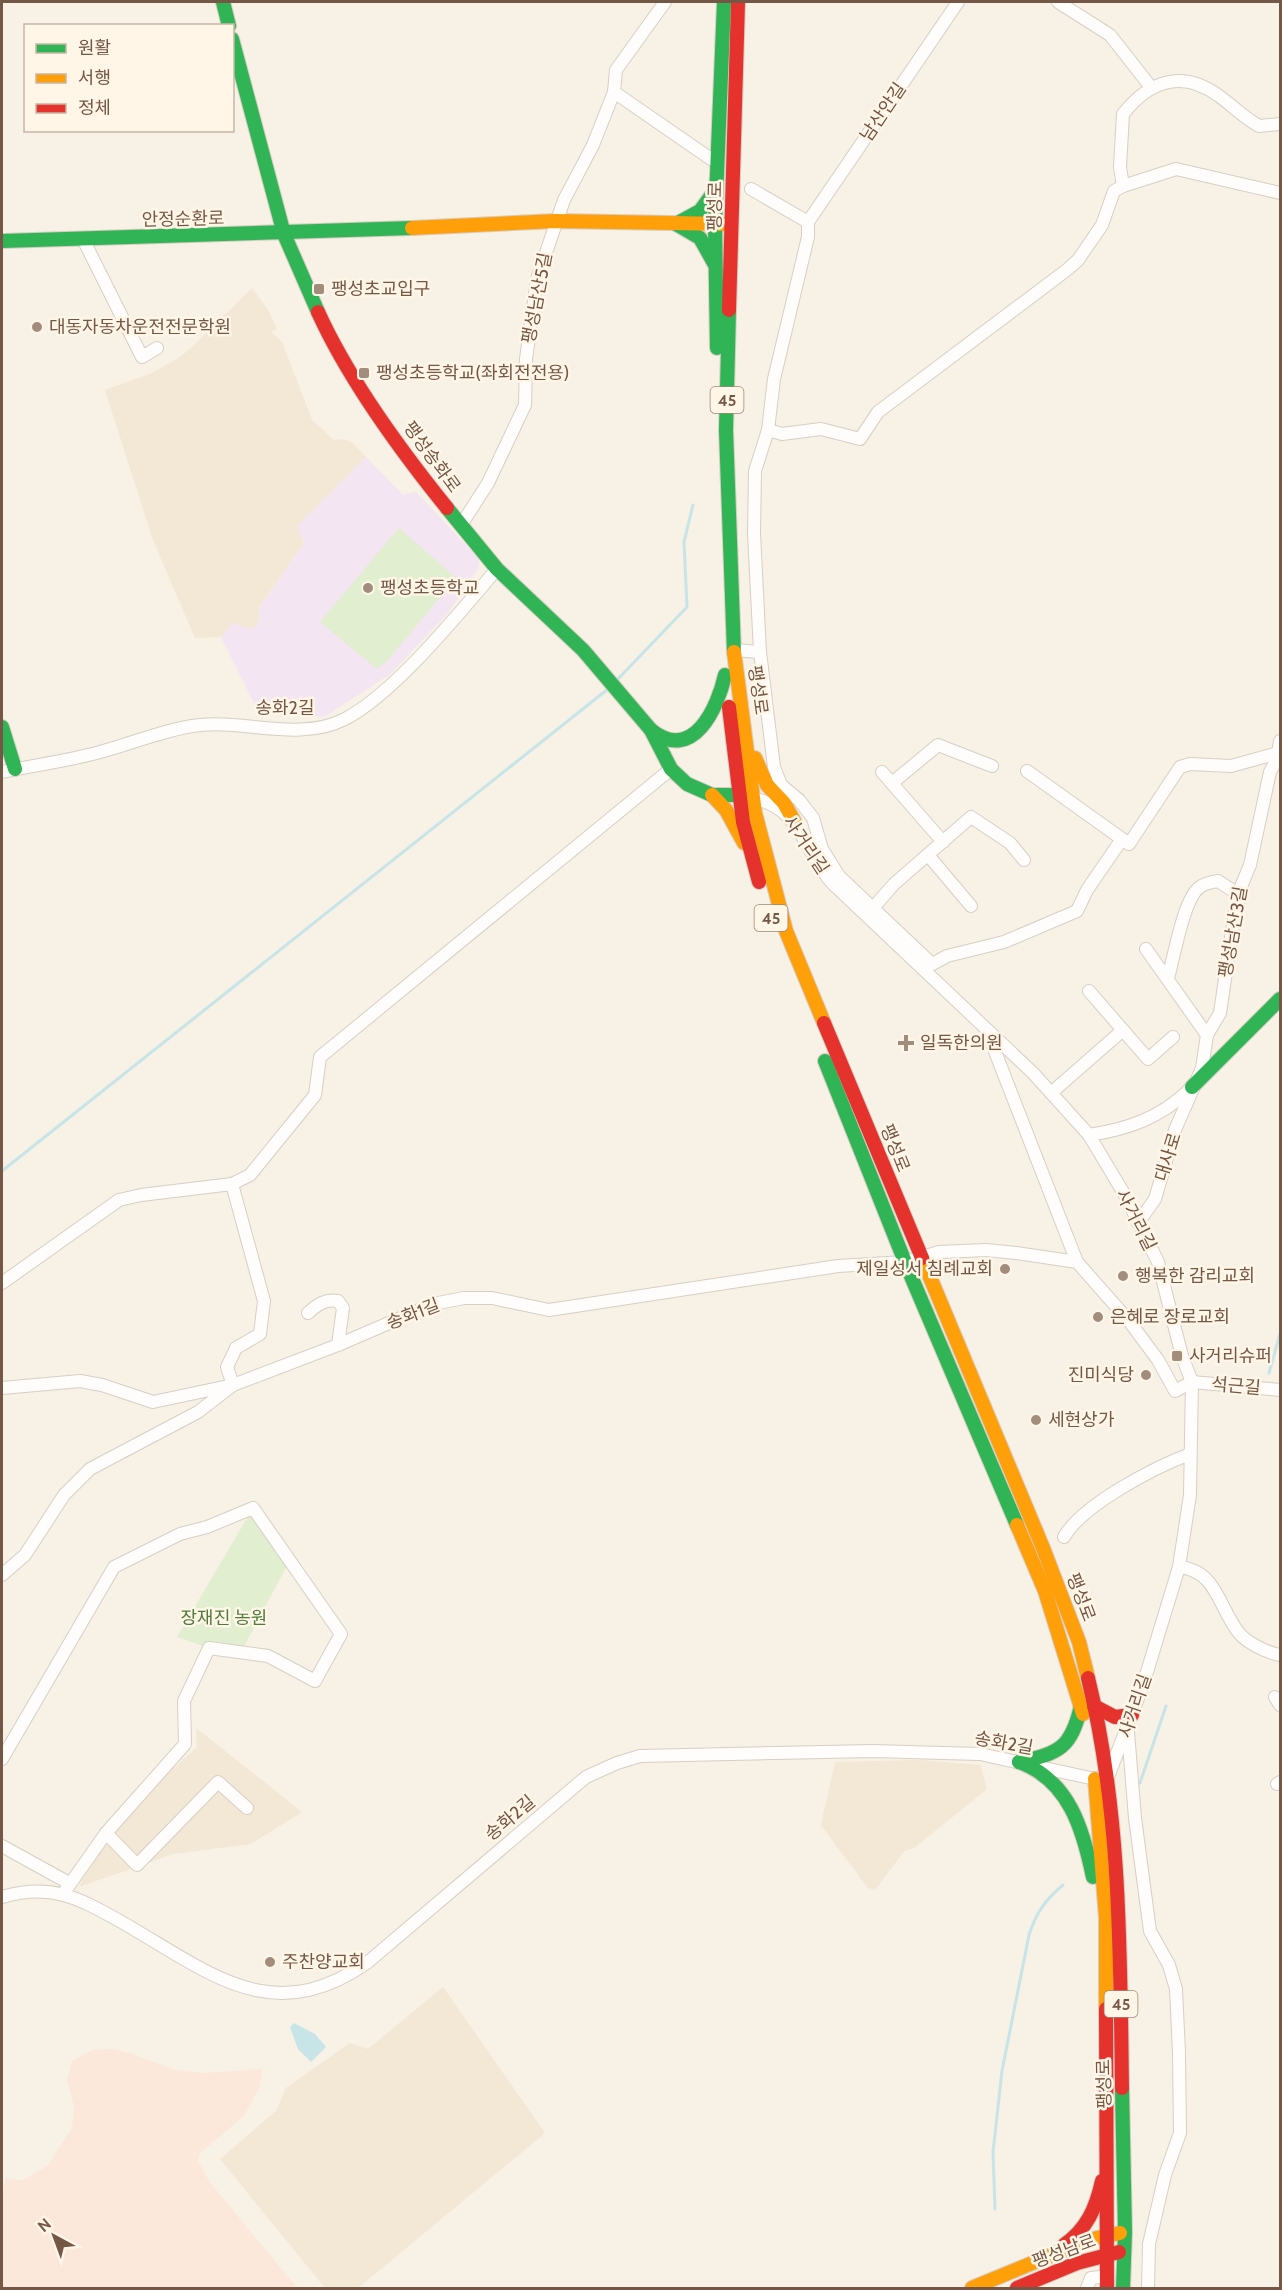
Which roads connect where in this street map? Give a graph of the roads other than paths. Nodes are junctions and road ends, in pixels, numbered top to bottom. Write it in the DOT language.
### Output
graph roads {
  1 [pos="222,2"];
  2 [pos="665,2"];
  3 [pos="724,2"];
  4 [pos="738,2"];
  5 [pos="958,2"];
  6 [pos="1058,2"];
  7 [pos="228,24"];
  8 [pos="234,46"];
  9 [pos="1150,87"];
  10 [pos="614,92"];
  11 [pos="1281,124"];
  12 [pos="711,159"];
  13 [pos="1123,186"];
  14 [pos="716,189"];
  15 [pos="751,189"];
  16 [pos="1281,194"];
  17 [pos="556,221"];
  18 [pos="808,222"];
  19 [pos="676,224"];
  20 [pos="715,224"];
  21 [pos="733,224"];
  22 [pos="284,234"];
  23 [pos="83,239"];
  24 [pos="2,241"];
  25 [pos="715,267"];
  26 [pos="157,348"];
  27 [pos="768,430"];
  28 [pos="461,525"];
  29 [pos="497,569"];
  30 [pos="734,650"];
  31 [pos="760,652"];
  32 [pos="725,675"];
  33 [pos="2,727"];
  34 [pos="651,730"];
  35 [pos="747,739"];
  36 [pos="1279,747"];
  37 [pos="992,766"];
  38 [pos="671,768"];
  39 [pos="8,770"];
  40 [pos="1027,771"];
  41 [pos="882,772"];
  42 [pos="892,783"];
  43 [pos="712,795"];
  44 [pos="746,797"];
  45 [pos="794,821"];
  46 [pos="1122,839"];
  47 [pos="943,842"];
  48 [pos="750,853"];
  49 [pos="928,855"];
  50 [pos="1024,860"];
  51 [pos="1238,894"];
  52 [pos="971,906"];
  53 [pos="873,908"];
  54 [pos="1146,949"];
  55 [pos="927,967"];
  56 [pos="1168,978"];
  57 [pos="1089,991"];
  58 [pos="1281,999"];
  59 [pos="987,1030"];
  60 [pos="1123,1030"];
  61 [pos="1207,1035"];
  62 [pos="1173,1037"];
  63 [pos="1192,1087"];
  64 [pos="1051,1093"];
  65 [pos="1089,1135"];
  66 [pos="232,1184"];
  67 [pos="1138,1223"];
  68 [pos="920,1257"];
  69 [pos="905,1262"];
  70 [pos="1077,1262"];
  71 [pos="2,1283"];
  72 [pos="308,1313"];
  73 [pos="338,1345"];
  74 [pos="1192,1382"];
  75 [pos="233,1385"];
  76 [pos="2,1388"];
  77 [pos="1281,1390"];
  78 [pos="1190,1454"];
  79 [pos="1064,1537"];
  80 [pos="1179,1567"];
  81 [pos="2,1575"];
  82 [pos="1281,1654"];
  83 [pos="1087,1706"];
  84 [pos="1130,1722"];
  85 [pos="2,1759"];
  86 [pos="1019,1762"];
  87 [pos="1102,1778"];
  88 [pos="247,1808"];
  89 [pos="106,1833"];
  90 [pos="2,1846"];
  91 [pos="66,1888"];
  92 [pos="2,1896"];
  93 [pos="1106,1941"];
  94 [pos="1105,2166"];
  95 [pos="1125,2232"];
  96 [pos="1106,2235"];
  97 [pos="1124,2252"];
  98 [pos="1106,2254"];
  99 [pos="1045,2257"];
  100 [pos="1143,2282"];
  101 [pos="1103,2283"];
  102 [pos="972,2289"];
  103 [pos="1017,2289"];
  104 [pos="1087,2289"];
  105 [pos="1123,2289"];
  1 -- 7 [label="main road"];
  2 -- 10 [label="street, 팽성남산5길"];
  3 -- 14 [label="main road, 팽성로 / 45"];
  4 -- 21 [label="main road, 팽성로 / 45"];
  5 -- 18 [label="street, 남산안길"];
  6 -- 9 [label="street"];
  8 -- 22 [label="main road, 팽성송화로"];
  9 -- 11 [label="street"];
  9 -- 13 [label="street"];
  10 -- 12 [label="street"];
  10 -- 17 [label="street, 팽성남산5길"];
  13 -- 16 [label="street"];
  13 -- 27 [label="street"];
  14 -- 19 [label="main road"];
  14 -- 20 [label="main road, 팽성로 / 45"];
  15 -- 18 [label="street"];
  17 -- 19 [label="main road, 안정순환로"];
  17 -- 22 [label="main road, 안정순환로"];
  17 -- 28 [label="street, 팽성남산5길"];
  18 -- 27 [label="street"];
  19 -- 20 [label="main road, 안정순환로"];
  19 -- 25 [label="main road"];
  20 -- 21 [label="main road, 안정순환로"];
  20 -- 25 [label="main road, 팽성로 / 45"];
  21 -- 30 [label="main road, 팽성로 / 45"];
  22 -- 23 [label="main road, 안정순환로"];
  22 -- 28 [label="main road, 팽성송화로"];
  23 -- 24 [label="main road, 안정순환로"];
  23 -- 26 [label="street"];
  25 -- 32 [label="main road, 팽성로 / 45"];
  27 -- 31 [label="street"];
  28 -- 29 [label="main road, 팽성송화로"];
  29 -- 34 [label="main road, 팽성송화로"];
  29 -- 39 [label="street, 송화2길"];
  30 -- 31 [label="street"];
  30 -- 35 [label="main road, 팽성로 / 45"];
  31 -- 53 [label="street"];
  32 -- 34 [label="main road"];
  32 -- 44 [label="main road, 팽성로 / 45"];
  33 -- 39 [label="main road, 송화2길"];
  34 -- 38 [label="main road, 팽성송화로"];
  35 -- 44 [label="main road, 팽성로 / 45"];
  35 -- 45 [label="main road"];
  36 -- 46 [label="street"];
  36 -- 51 [label="street, 팽성남산3길"];
  37 -- 42 [label="street"];
  38 -- 43 [label="main road, 팽성송화로"];
  38 -- 66 [label="street"];
  40 -- 46 [label="street"];
  41 -- 42 [label="street"];
  42 -- 47 [label="street"];
  43 -- 44 [label="main road, 팽성송화로"];
  43 -- 48 [label="main road"];
  44 -- 45 [label="street, 사거리길"];
  44 -- 48 [label="main road, 팽성로 / 45"];
  44 -- 68 [label="main road, 팽성로 / 45"];
  45 -- 55 [label="street, 사거리길"];
  46 -- 55 [label="street"];
  47 -- 49 [label="street"];
  47 -- 50 [label="street"];
  48 -- 69 [label="main road, 팽성로 / 45"];
  49 -- 52 [label="street"];
  49 -- 53 [label="street"];
  51 -- 56 [label="street"];
  51 -- 61 [label="street, 팽성남산3길"];
  53 -- 55 [label="street"];
  54 -- 56 [label="street"];
  55 -- 59 [label="street, 사거리길"];
  56 -- 61 [label="street"];
  57 -- 60 [label="street"];
  58 -- 63 [label="main road"];
  59 -- 64 [label="street, 사거리길"];
  59 -- 70 [label="street"];
  60 -- 62 [label="street"];
  60 -- 64 [label="street"];
  61 -- 63 [label="street, 팽성남산3길"];
  63 -- 65 [label="street"];
  63 -- 67 [label="street, 대사로"];
  64 -- 65 [label="street, 사거리길"];
  65 -- 67 [label="street, 사거리길"];
  66 -- 71 [label="street"];
  66 -- 75 [label="street"];
  67 -- 74 [label="street, 사거리길"];
  68 -- 69 [label="street, 송화1길"];
  68 -- 70 [label="street, 송화1길"];
  68 -- 83 [label="main road, 팽성로 / 45"];
  69 -- 73 [label="street, 송화1길"];
  69 -- 83 [label="main road, 팽성로 / 45"];
  70 -- 74 [label="street, 석근길"];
  72 -- 73 [label="street"];
  73 -- 75 [label="street, 송화1길"];
  74 -- 77 [label="street, 석근길"];
  74 -- 78 [label="street, 사거리길"];
  75 -- 76 [label="street"];
  75 -- 81 [label="street, 송화1길"];
  78 -- 79 [label="street"];
  78 -- 80 [label="street, 사거리길"];
  80 -- 82 [label="street"];
  80 -- 84 [label="street, 사거리길"];
  83 -- 84 [label="main road"];
  83 -- 86 [label="main road"];
  83 -- 87 [label="main road, 팽성로 / 45"];
  84 -- 87 [label="street, 사거리길"];
  84 -- 100 [label="street"];
  85 -- 89 [label="street"];
  86 -- 87 [label="street, 송화2길"];
  86 -- 91 [label="street, 송화2길"];
  86 -- 93 [label="main road"];
  87 -- 93 [label="main road, 팽성로 / 45"];
  87 -- 95 [label="main road, 팽성로 / 45"];
  88 -- 89 [label="street"];
  89 -- 91 [label="street"];
  90 -- 91 [label="street"];
  91 -- 92 [label="street, 송화2길"];
  93 -- 94 [label="main road, 팽성로 / 45"];
  94 -- 96 [label="main road, 팽성로 / 45"];
  94 -- 99 [label="main road"];
  95 -- 96 [label="main road, 팽성남로"];
  95 -- 97 [label="main road, 팽성로 / 45"];
  96 -- 98 [label="main road, 팽성로 / 45"];
  96 -- 99 [label="main road, 팽성남로"];
  97 -- 98 [label="main road, 팽성남로"];
  97 -- 105 [label="main road, 팽성로 / 45"];
  98 -- 101 [label="main road, 팽성로 / 45"];
  98 -- 103 [label="main road, 팽성남로"];
  99 -- 102 [label="main road"];
  101 -- 104 [label="street"];
}
